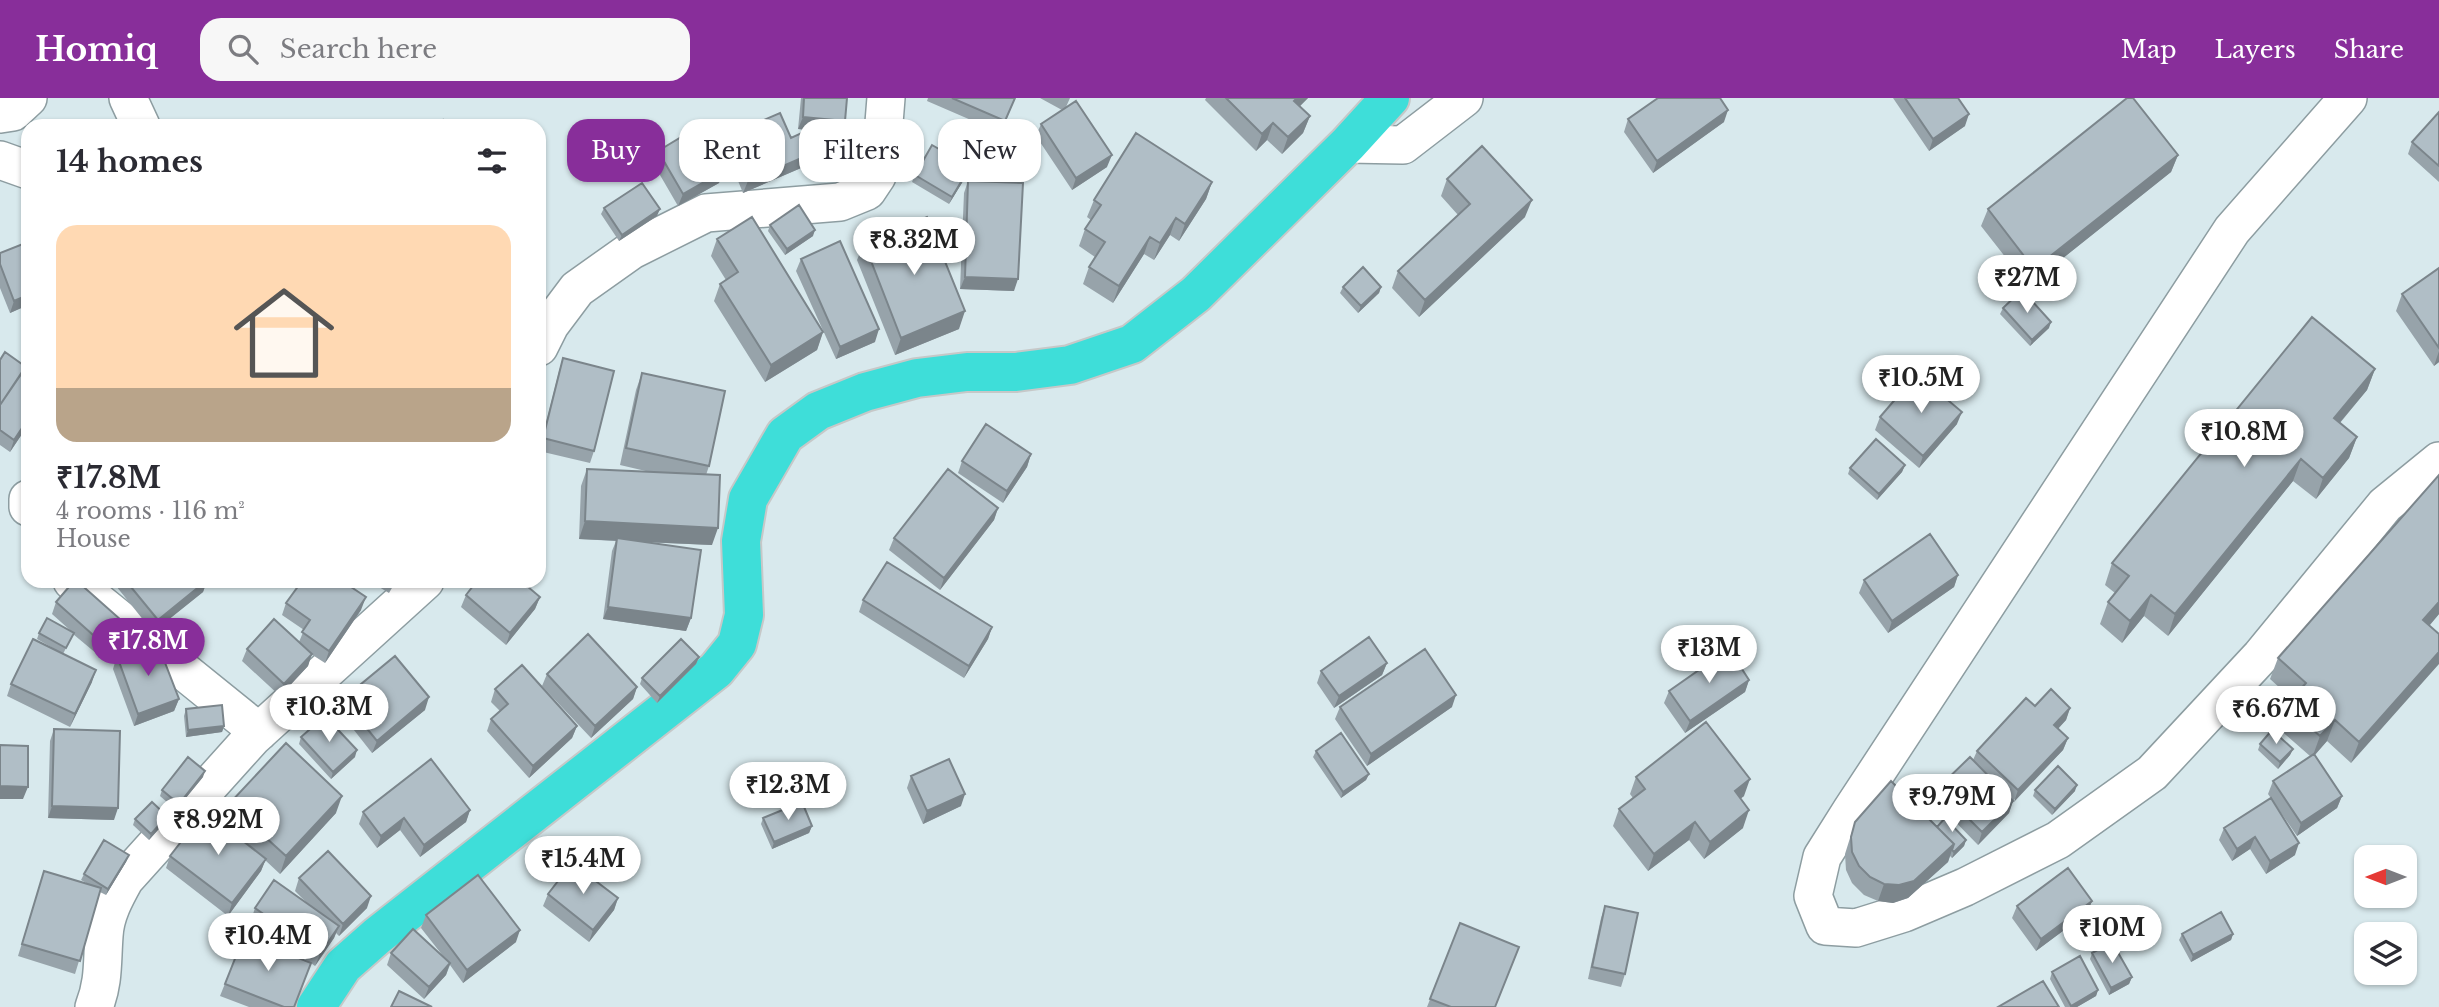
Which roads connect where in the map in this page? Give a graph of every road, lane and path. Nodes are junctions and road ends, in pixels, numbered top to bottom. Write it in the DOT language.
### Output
graph roads {
  1 [pos="28,98"];
  2 [pos="128,98"];
  3 [pos="886,98"];
  4 [pos="1390,98"];
  5 [pos="1464,98"];
  6 [pos="2348,98"];
  7 [pos="0,114"];
  8 [pos="138,119"];
  9 [pos="1348,144"];
  10 [pos="0,160"];
  11 [pos="21,168"];
  12 [pos="546,333"];
  13 [pos="2439,461"];
  14 [pos="81,588"];
  15 [pos="417,588"];
  16 [pos="259,732"];
  17 [pos="94,1007"];
  18 [pos="316,1007"];
  1 -- 7 [label="street"];
  2 -- 8 [label="street"];
  3 -- 12 [label="street"];
  4 -- 9 [label="highway"];
  5 -- 9 [label="street"];
  6 -- 13 [label="street"];
  9 -- 18 [label="highway"];
  10 -- 11 [label="street"];
  14 -- 16 [label="street"];
  15 -- 16 [label="street"];
  16 -- 17 [label="street"];
}
